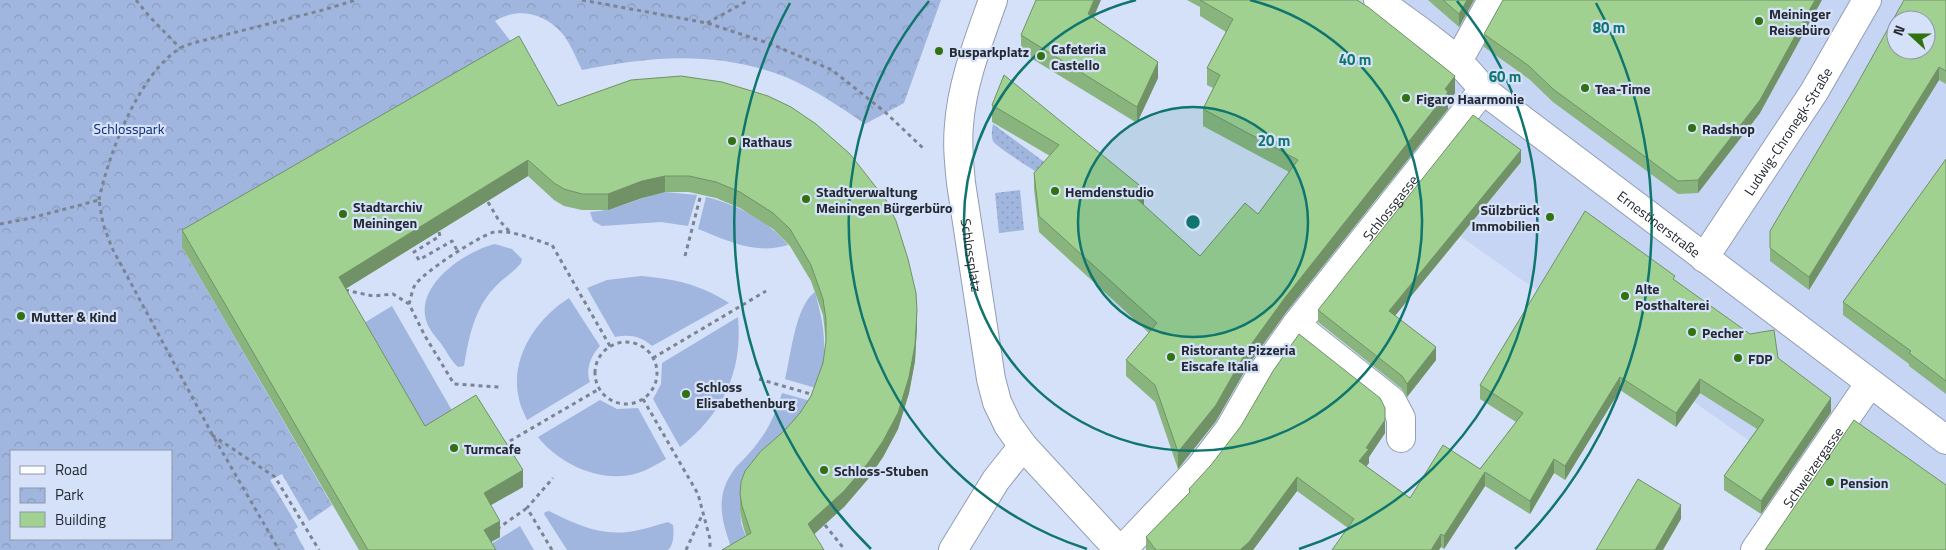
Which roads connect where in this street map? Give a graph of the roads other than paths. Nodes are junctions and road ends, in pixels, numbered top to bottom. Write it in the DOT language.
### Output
graph roads {
  1 [pos="993,0"];
  2 [pos="1378,0"];
  3 [pos="1492,0"];
  4 [pos="1868,0"];
  5 [pos="1458,61"];
  6 [pos="1484,90"];
  7 [pos="1704,258"];
  8 [pos="1296,325"];
  9 [pos="1870,383"];
  10 [pos="1401,438"];
  11 [pos="1946,440"];
  12 [pos="1023,446"];
  13 [pos="953,550"];
  14 [pos="1121,550"];
  15 [pos="1755,550"];
  1 -- 12 [label="street, Schlossplatz"];
  2 -- 5 [label="street, Ernestinerstraße"];
  3 -- 5 [label="street"];
  4 -- 7 [label="street, Ludwig-Chronegk-Straße"];
  5 -- 6 [label="street, Ernestinerstraße"];
  6 -- 7 [label="street, Ernestinerstraße"];
  6 -- 8 [label="street, Schlossgasse"];
  7 -- 9 [label="street, Ernestinerstraße"];
  8 -- 10 [label="street"];
  8 -- 14 [label="street, Schlossgasse"];
  9 -- 11 [label="street, Ernestinerstraße"];
  9 -- 15 [label="street, Schweizergasse"];
  12 -- 13 [label="street"];
  12 -- 14 [label="street, Schlossplatz"];
}
